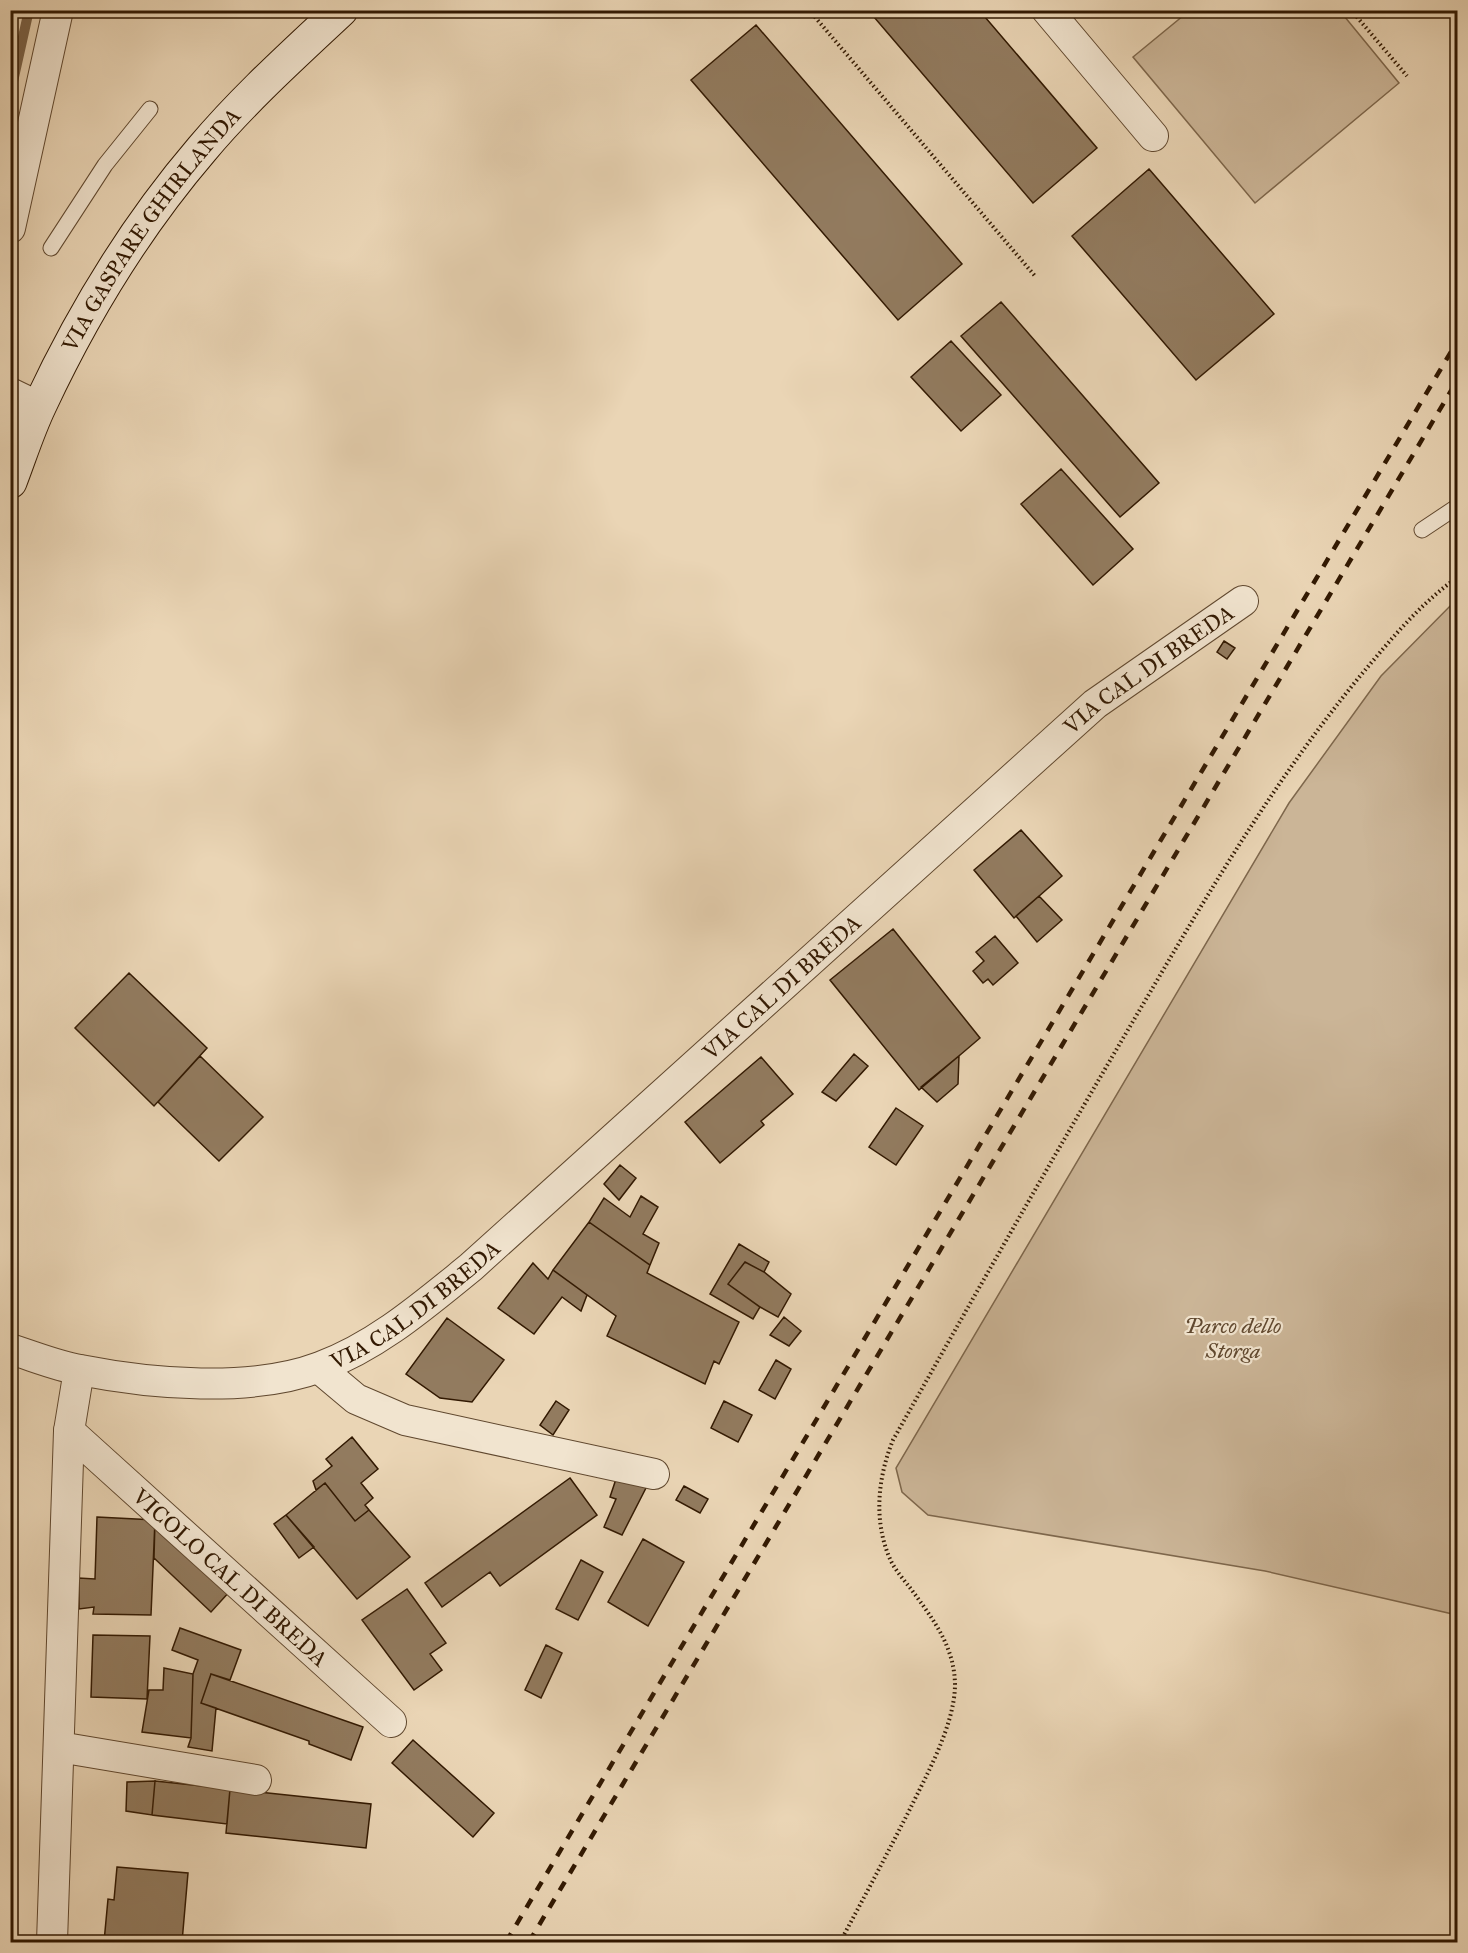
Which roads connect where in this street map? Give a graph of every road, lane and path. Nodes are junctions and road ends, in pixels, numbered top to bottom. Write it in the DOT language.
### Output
graph roads {
  1 [pos="58,10"];
  2 [pos="340,10"];
  3 [pos="809,10"];
  4 [pos="1047,10"];
  5 [pos="1351,10"];
  6 [pos="1407,76"];
  7 [pos="150,109"];
  8 [pos="1153,136"];
  9 [pos="10,228"];
  10 [pos="51,248"];
  11 [pos="1035,276"];
  12 [pos="25,400"];
  13 [pos="10,482"];
  14 [pos="1458,506"];
  15 [pos="1422,530"];
  16 [pos="1458,577"];
  17 [pos="1243,601"];
  18 [pos="10,1349"];
  19 [pos="319,1368"];
  20 [pos="79,1370"];
  21 [pos="69,1431"];
  22 [pos="654,1474"];
  23 [pos="391,1722"];
  24 [pos="59,1747"];
  25 [pos="256,1780"];
  26 [pos="52,1942"];
  27 [pos="840,1942"];
  1 -- 9 [label="street"];
  2 -- 12 [label="street, VIA GASPARE GHIRLANDA"];
  3 -- 11 [label="path"];
  4 -- 8 [label="street"];
  5 -- 6 [label="path"];
  7 -- 10 [label="lane"];
  12 -- 13 [label="street, VIA GASPARE GHIRLANDA"];
  14 -- 15 [label="lane"];
  16 -- 27 [label="path"];
  17 -- 19 [label="street, VIA CAL DI BREDA"];
  18 -- 20 [label="street, VIA CAL DI BREDA"];
  19 -- 20 [label="street, VIA CAL DI BREDA"];
  19 -- 22 [label="street, VIA CAL DI BREDA"];
  20 -- 21 [label="street"];
  21 -- 23 [label="street, VICOLO CAL DI BREDA"];
  21 -- 24 [label="street"];
  24 -- 25 [label="street"];
  24 -- 26 [label="street"];
}
